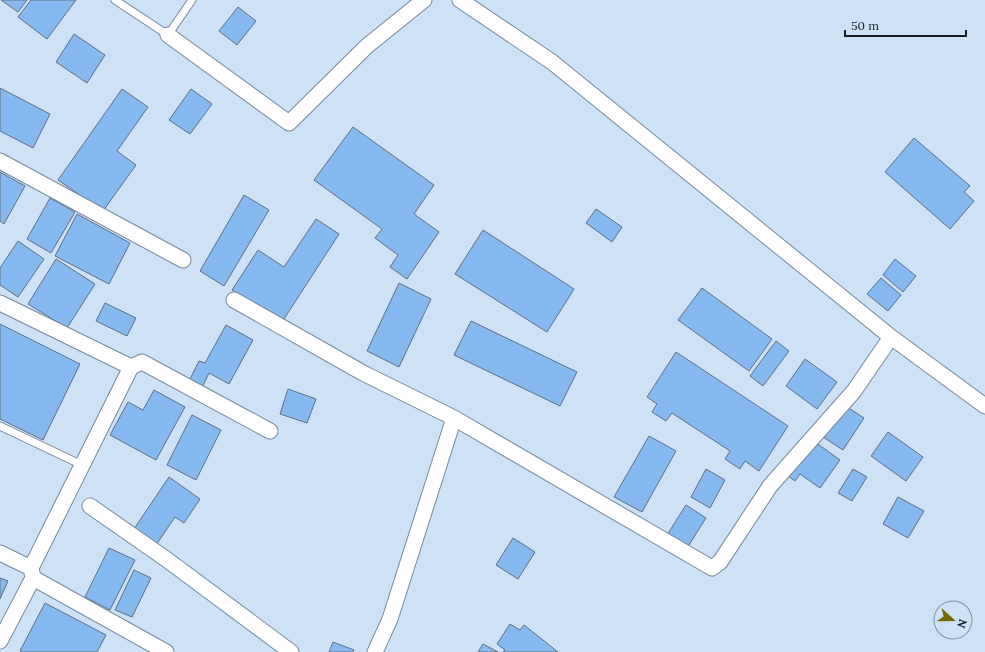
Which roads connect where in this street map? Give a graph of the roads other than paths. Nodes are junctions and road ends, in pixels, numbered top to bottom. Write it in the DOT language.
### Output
graph roads {
  1 [pos="115,0"];
  2 [pos="192,0"];
  3 [pos="424,0"];
  4 [pos="460,0"];
  5 [pos="168,35"];
  6 [pos="0,161"];
  7 [pos="183,260"];
  8 [pos="234,300"];
  9 [pos="0,303"];
  10 [pos="891,337"];
  11 [pos="131,367"];
  12 [pos="985,406"];
  13 [pos="454,418"];
  14 [pos="0,426"];
  15 [pos="270,431"];
  16 [pos="82,465"];
  17 [pos="90,506"];
  18 [pos="0,553"];
  19 [pos="32,573"];
  20 [pos="0,641"];
  21 [pos="166,652"];
  22 [pos="291,652"];
  23 [pos="375,652"];
  1 -- 5 [label="lane"];
  2 -- 5 [label="lane"];
  3 -- 5 [label="street"];
  4 -- 10 [label="street"];
  6 -- 7 [label="street"];
  8 -- 13 [label="street"];
  9 -- 11 [label="street"];
  10 -- 12 [label="street"];
  10 -- 13 [label="street"];
  11 -- 15 [label="street"];
  11 -- 16 [label="street"];
  13 -- 23 [label="street"];
  14 -- 16 [label="lane"];
  16 -- 19 [label="street"];
  17 -- 22 [label="street"];
  18 -- 19 [label="street"];
  19 -- 20 [label="street"];
  19 -- 21 [label="street"];
}
